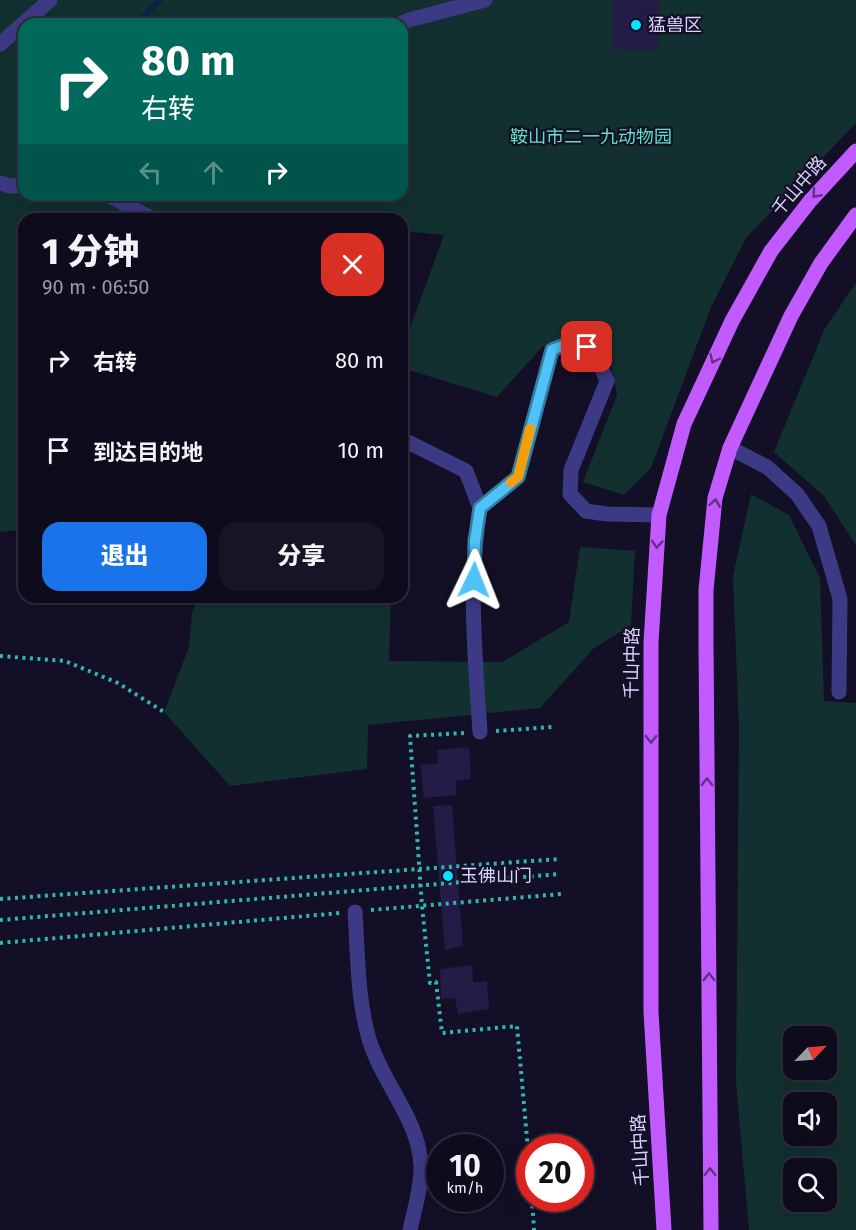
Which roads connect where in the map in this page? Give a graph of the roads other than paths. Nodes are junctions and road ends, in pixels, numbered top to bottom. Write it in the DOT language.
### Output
graph roads {
  1 [pos="50,0"];
  2 [pos="485,0"];
  3 [pos="28,18"];
  4 [pos="408,20"];
  5 [pos="18,27"];
  6 [pos="0,44"];
  7 [pos="856,151"];
  8 [pos="0,183"];
  9 [pos="18,185"];
  10 [pos="119,201"];
  11 [pos="142,213"];
  12 [pos="856,215"];
  13 [pos="408,442"];
  14 [pos="730,448"];
  15 [pos="480,508"];
  16 [pos="659,515"];
  17 [pos="839,692"];
  18 [pos="480,732"];
  19 [pos="355,912"];
  20 [pos="410,1230"];
  21 [pos="664,1230"];
  22 [pos="711,1230"];
  1 -- 3 [label="lane"];
  2 -- 4 [label="lane"];
  5 -- 6 [label="lane"];
  7 -- 16 [label="main road, 千山中路, one-way"];
  8 -- 9 [label="lane"];
  10 -- 11 [label="lane"];
  12 -- 14 [label="main road"];
  13 -- 15 [label="lane"];
  14 -- 17 [label="lane"];
  22 -- 14 [label="main road, one-way"];
  15 -- 16 [label="lane"];
  15 -- 18 [label="lane"];
  16 -- 21 [label="main road, 千山中路, one-way"];
  19 -- 20 [label="lane"];
}
